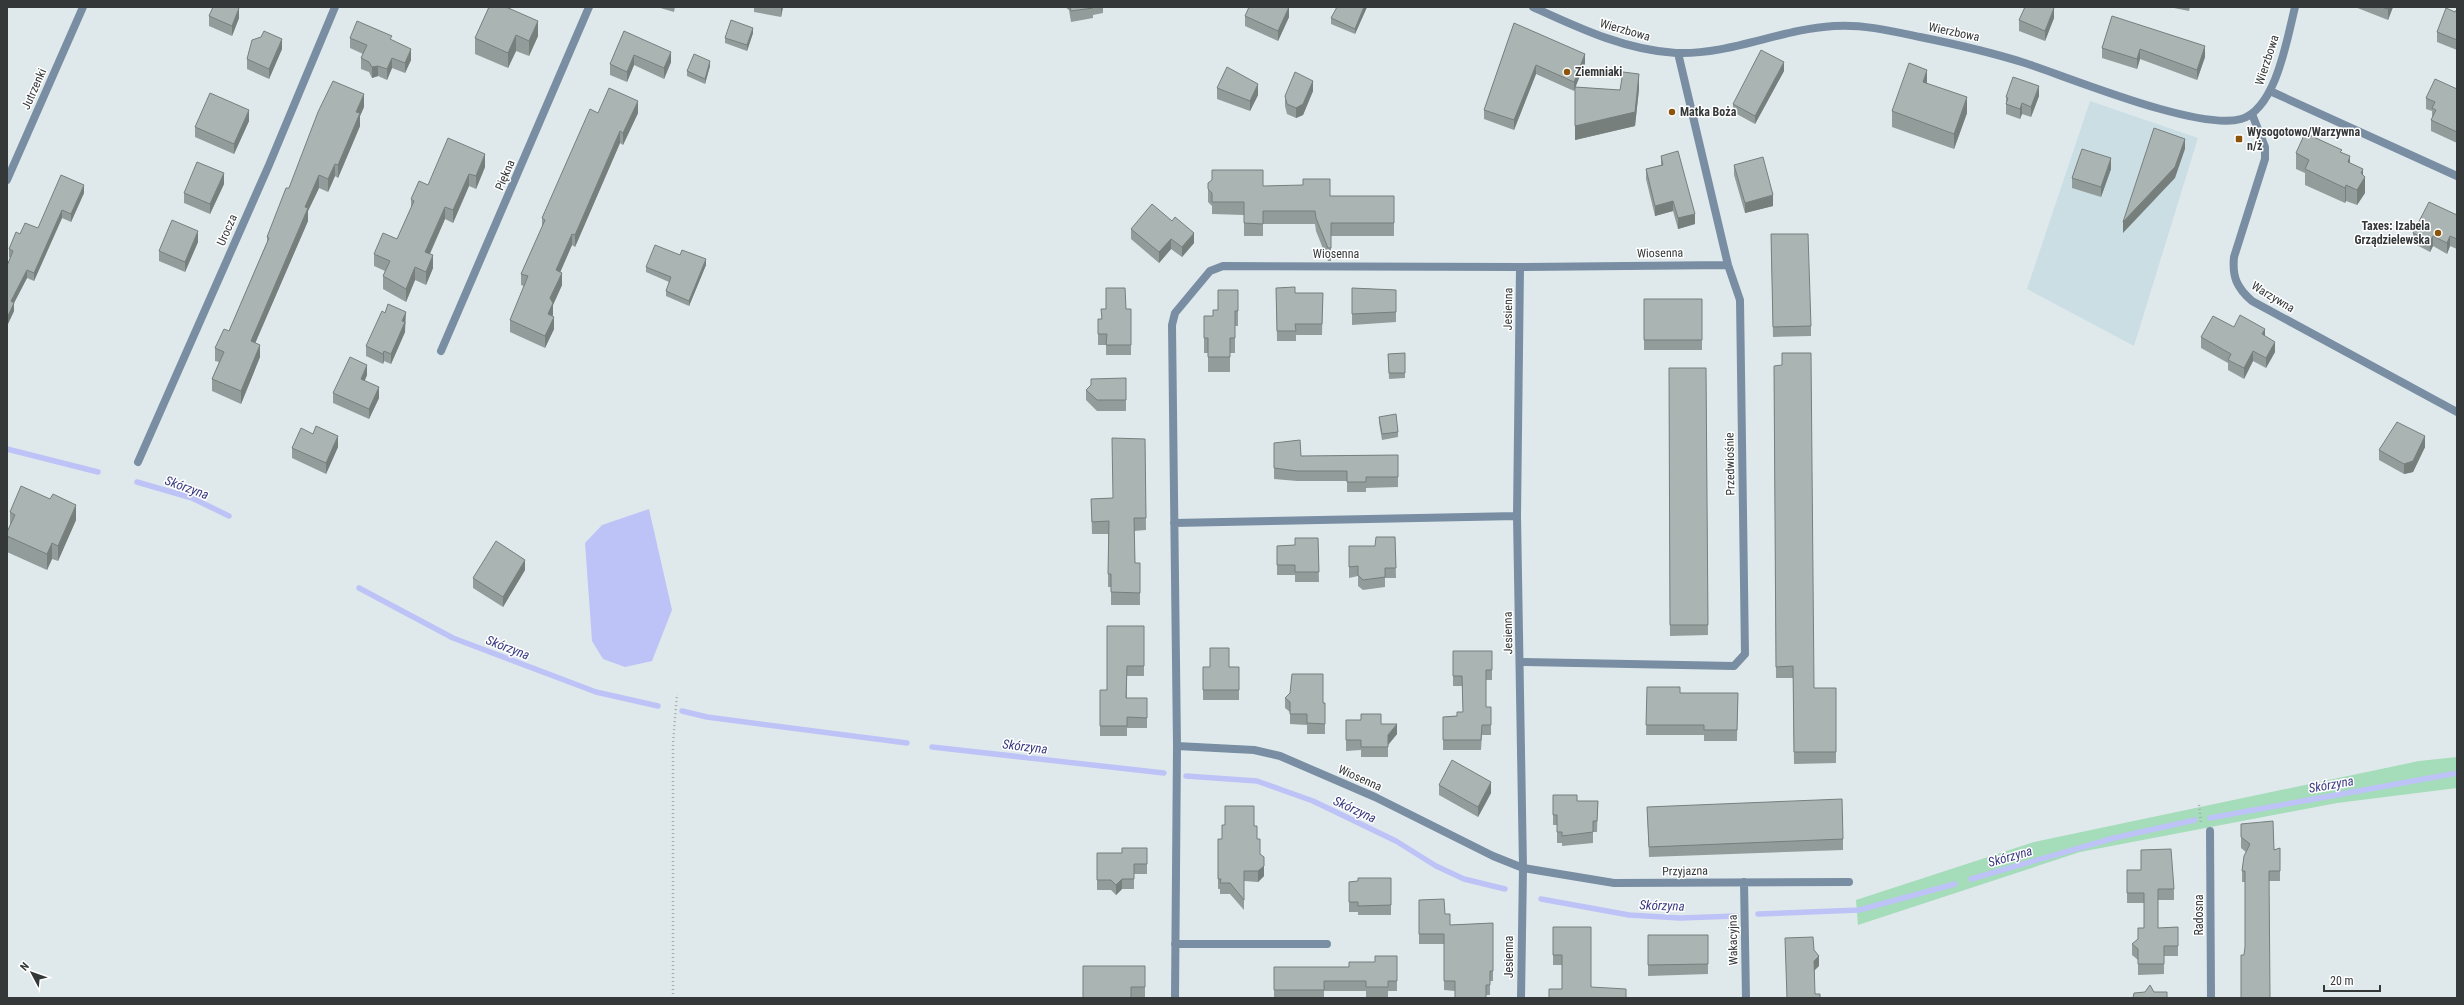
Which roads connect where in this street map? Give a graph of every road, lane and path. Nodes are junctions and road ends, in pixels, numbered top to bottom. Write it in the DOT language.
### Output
graph roads {
  1 [pos="83,7"];
  2 [pos="335,7"];
  3 [pos="589,7"];
  4 [pos="1533,7"];
  5 [pos="2295,7"];
  6 [pos="1678,53"];
  7 [pos="2270,91"];
  8 [pos="2252,114"];
  9 [pos="2457,176"];
  10 [pos="7,180"];
  11 [pos="1728,265"];
  12 [pos="1520,267"];
  13 [pos="441,351"];
  14 [pos="2457,412"];
  15 [pos="138,462"];
  16 [pos="1517,516"];
  17 [pos="1174,523"];
  18 [pos="1521,662"];
  19 [pos="677,694"];
  20 [pos="1177,746"];
  21 [pos="2199,805"];
  22 [pos="2199,829"];
  23 [pos="2210,831"];
  24 [pos="1523,868"];
  25 [pos="1744,882"];
  26 [pos="1849,882"];
  27 [pos="1175,944"];
  28 [pos="1327,944"];
  29 [pos="674,998"];
  30 [pos="1175,998"];
  31 [pos="1522,998"];
  32 [pos="1746,998"];
  33 [pos="2211,998"];
  1 -- 10 [label="street, Jutrzenki"];
  2 -- 15 [label="street, Urocza"];
  3 -- 13 [label="street, Piękna"];
  4 -- 6 [label="street, Wierzbowa"];
  5 -- 7 [label="street, Wierzbowa"];
  6 -- 8 [label="street, Wierzbowa"];
  6 -- 11 [label="street, Przedwiośnie"];
  7 -- 8 [label="street, Wierzbowa"];
  7 -- 9 [label="street"];
  8 -- 14 [label="street, Warzywna"];
  11 -- 12 [label="street, Wiosenna"];
  11 -- 18 [label="street, Przedwiośnie"];
  12 -- 16 [label="street, Jesienna"];
  12 -- 17 [label="street, Wiosenna"];
  16 -- 17 [label="street"];
  16 -- 18 [label="street, Jesienna"];
  17 -- 20 [label="street, Wiosenna"];
  18 -- 24 [label="street, Jesienna"];
  19 -- 29 [label="path"];
  20 -- 24 [label="street, Wiosenna"];
  20 -- 27 [label="street, Wiosenna"];
  21 -- 22 [label="path"];
  23 -- 33 [label="street, Radosna"];
  24 -- 25 [label="street, Przyjazna"];
  24 -- 31 [label="street, Jesienna"];
  25 -- 26 [label="street, Przyjazna"];
  25 -- 32 [label="street, Wakacyjna"];
  27 -- 28 [label="street"];
  27 -- 30 [label="street, Wiosenna"];
}
